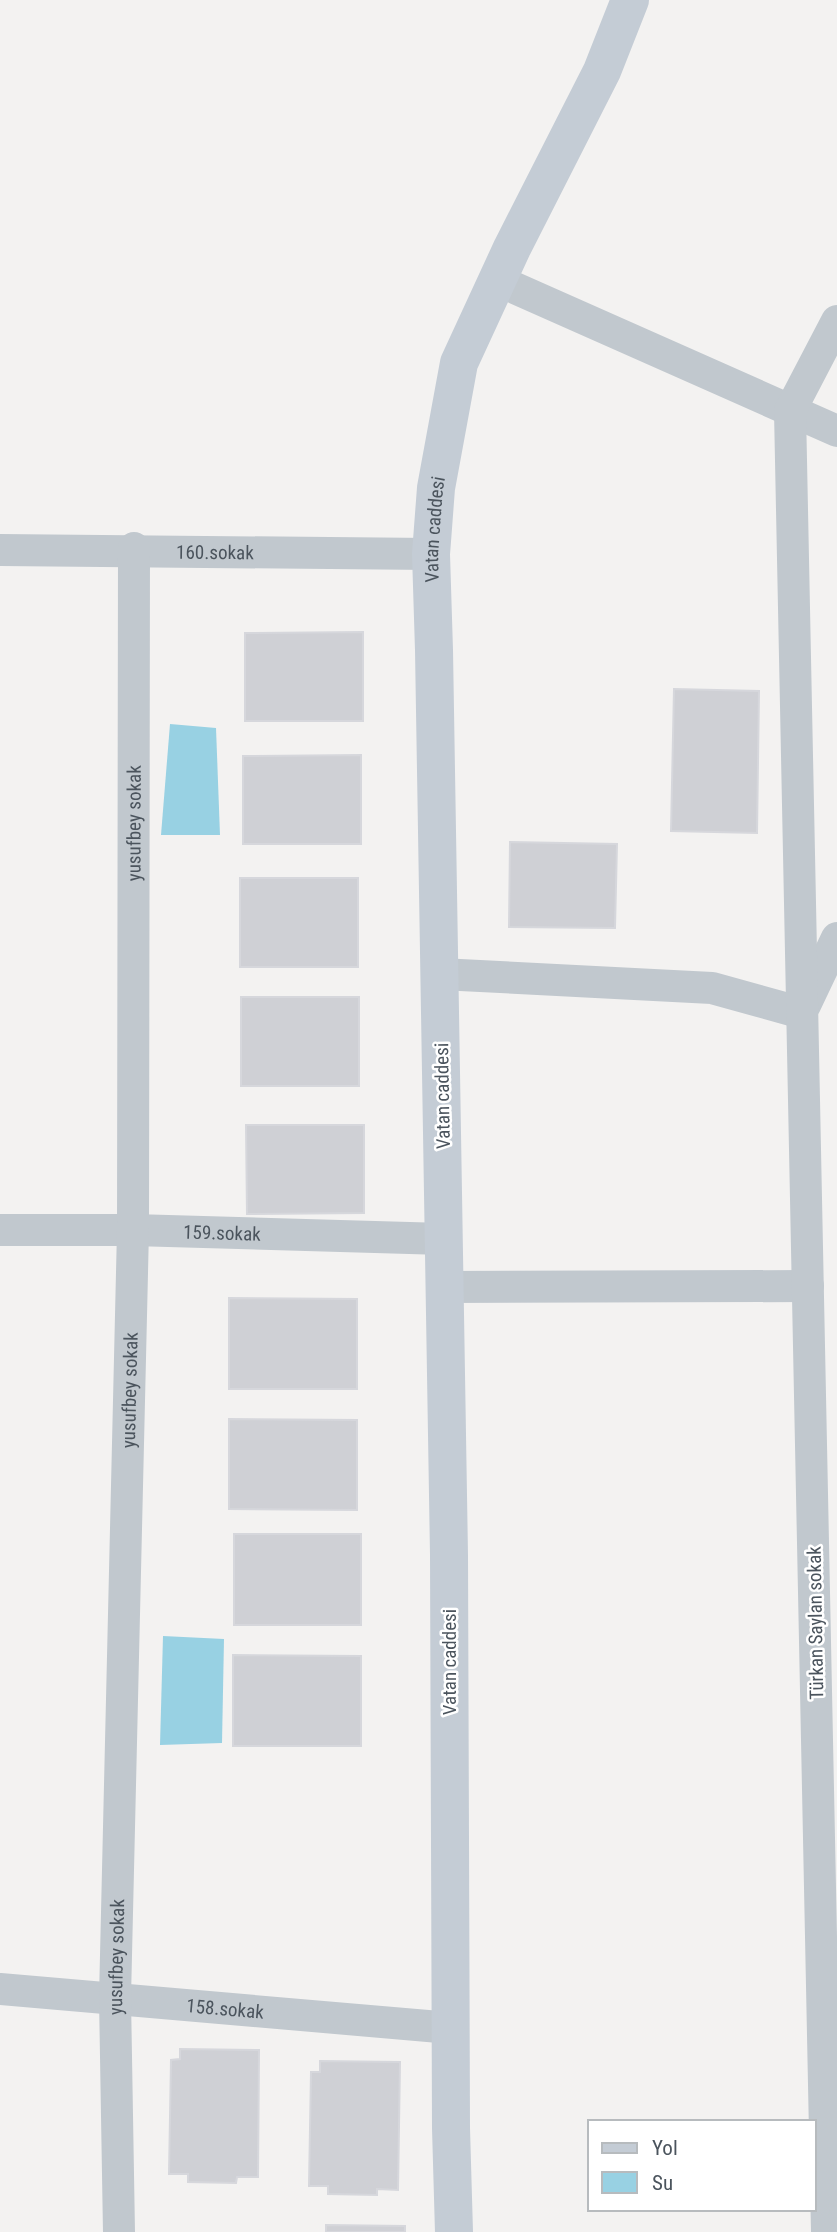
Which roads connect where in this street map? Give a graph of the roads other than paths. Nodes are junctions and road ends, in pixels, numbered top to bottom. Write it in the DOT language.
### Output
graph roads {
  1 [pos="630,0"];
  2 [pos="497,280"];
  3 [pos="837,321"];
  4 [pos="790,411"];
  5 [pos="837,431"];
  6 [pos="134,549"];
  7 [pos="0,550"];
  8 [pos="431,554"];
  9 [pos="837,938"];
  10 [pos="440,974"];
  11 [pos="802,1013"];
  12 [pos="0,1230"];
  13 [pos="133,1230"];
  14 [pos="444,1239"];
  15 [pos="807,1286"];
  16 [pos="445,1287"];
  17 [pos="0,1989"];
  18 [pos="116,1998"];
  19 [pos="451,2028"];
  20 [pos="119,2232"];
  21 [pos="454,2232"];
  22 [pos="827,2232"];
  1 -- 2 [label="street, Vatan caddesi"];
  2 -- 4 [label="street"];
  2 -- 8 [label="street, Vatan caddesi"];
  3 -- 4 [label="street"];
  4 -- 5 [label="street"];
  4 -- 11 [label="street, Türkan Saylan sokak"];
  6 -- 7 [label="street, 160.sokak"];
  6 -- 8 [label="street, 160.sokak"];
  6 -- 13 [label="street, yusufbey sokak"];
  8 -- 10 [label="street, Vatan caddesi"];
  9 -- 11 [label="street"];
  10 -- 11 [label="street"];
  10 -- 14 [label="street, Vatan caddesi"];
  11 -- 15 [label="street, Türkan Saylan sokak"];
  12 -- 13 [label="street, 159.sokak"];
  13 -- 14 [label="street, 159.sokak"];
  13 -- 18 [label="street, yusufbey sokak"];
  14 -- 16 [label="street, Vatan caddesi"];
  15 -- 16 [label="street"];
  15 -- 22 [label="street, Türkan Saylan sokak"];
  16 -- 19 [label="street, Vatan caddesi"];
  17 -- 18 [label="street, 158.sokak"];
  18 -- 19 [label="street, 158.sokak"];
  18 -- 20 [label="street, yusufbey sokak"];
  19 -- 21 [label="street, Vatan caddesi"];
}
